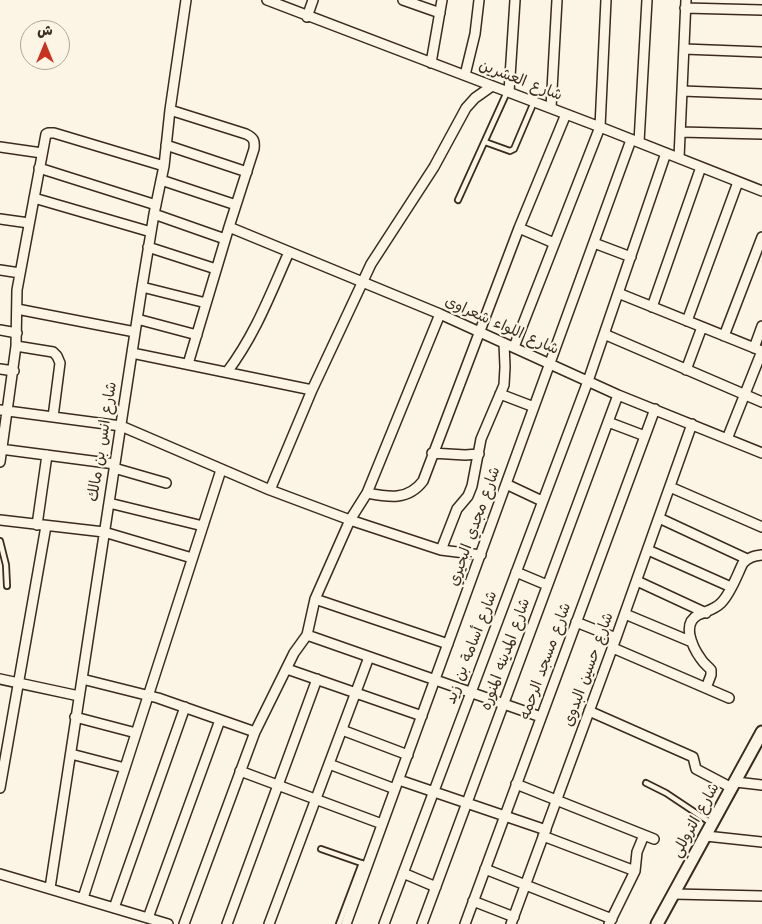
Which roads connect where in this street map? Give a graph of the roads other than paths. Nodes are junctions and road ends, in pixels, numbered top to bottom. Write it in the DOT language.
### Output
graph roads {
  1 [pos="186,0"];
  2 [pos="266,0"];
  3 [pos="312,0"];
  4 [pos="402,0"];
  5 [pos="442,0"];
  6 [pos="479,0"];
  7 [pos="515,0"];
  8 [pos="557,0"];
  9 [pos="606,0"];
  10 [pos="646,0"];
  11 [pos="685,4"];
  12 [pos="762,10"];
  13 [pos="440,13"];
  14 [pos="307,17"];
  15 [pos="684,49"];
  16 [pos="762,52"];
  17 [pos="431,63"];
  18 [pos="465,75"];
  19 [pos="492,86"];
  20 [pos="682,91"];
  21 [pos="508,92"];
  22 [pos="762,94"];
  23 [pos="534,102"];
  24 [pos="551,108"];
  25 [pos="170,110"];
  26 [pos="566,114"];
  27 [pos="600,127"];
  28 [pos="680,132"];
  29 [pos="762,134"];
  30 [pos="635,141"];
  31 [pos="485,142"];
  32 [pos="166,145"];
  33 [pos="0,147"];
  34 [pos="42,153"];
  35 [pos="666,153"];
  36 [pos="679,158"];
  37 [pos="164,166"];
  38 [pos="701,167"];
  39 [pos="39,168"];
  40 [pos="247,172"];
  41 [pos="161,180"];
  42 [pos="738,182"];
  43 [pos="762,191"];
  44 [pos="34,198"];
  45 [pos="458,200"];
  46 [pos="236,205"];
  47 [pos="155,210"];
  48 [pos="0,219"];
  49 [pos="29,223"];
  50 [pos="229,227"];
  51 [pos="519,228"];
  52 [pos="151,232"];
  53 [pos="762,237"];
  54 [pos="225,238"];
  55 [pos="554,243"];
  56 [pos="594,243"];
  57 [pos="148,247"];
  58 [pos="289,252"];
  59 [pos="631,257"];
  60 [pos="216,269"];
  61 [pos="0,270"];
  62 [pos="20,274"];
  63 [pos="362,282"];
  64 [pos="142,287"];
  65 [pos="618,293"];
  66 [pos="206,303"];
  67 [pos="652,307"];
  68 [pos="16,309"];
  69 [pos="440,314"];
  70 [pos="137,319"];
  71 [pos="687,321"];
  72 [pos="762,326"];
  73 [pos="702,327"];
  74 [pos="0,330"];
  75 [pos="479,331"];
  76 [pos="135,332"];
  77 [pos="17,333"];
  78 [pos="604,334"];
  79 [pos="197,335"];
  80 [pos="724,336"];
  81 [pos="504,343"];
  82 [pos="16,346"];
  83 [pos="514,347"];
  84 [pos="759,350"];
  85 [pos="132,353"];
  86 [pos="188,364"];
  87 [pos="550,364"];
  88 [pos="0,369"];
  89 [pos="686,370"];
  90 [pos="14,371"];
  91 [pos="227,372"];
  92 [pos="588,381"];
  93 [pos="312,390"];
  94 [pos="500,394"];
  95 [pos="744,394"];
  96 [pos="618,395"];
  97 [pos="762,402"];
  98 [pos="534,407"];
  99 [pos="655,409"];
  100 [pos="4,410"];
  101 [pos="53,417"];
  102 [pos="608,422"];
  103 [pos="692,424"];
  104 [pos="121,426"];
  105 [pos="645,436"];
  106 [pos="727,439"];
  107 [pos="1,449"];
  108 [pos="762,453"];
  109 [pos="432,454"];
  110 [pos="479,454"];
  111 [pos="46,455"];
  112 [pos="0,462"];
  113 [pos="114,466"];
  114 [pos="221,470"];
  115 [pos="166,483"];
  116 [pos="506,484"];
  117 [pos="670,487"];
  118 [pos="270,490"];
  119 [pos="367,493"];
  120 [pos="542,501"];
  121 [pos="109,502"];
  122 [pos="659,518"];
  123 [pos="0,520"];
  124 [pos="350,520"];
  125 [pos="41,525"];
  126 [pos="202,526"];
  127 [pos="762,527"];
  128 [pos="104,532"];
  129 [pos="0,541"];
  130 [pos="441,550"];
  131 [pos="648,550"];
  132 [pos="480,554"];
  133 [pos="762,555"];
  134 [pos="192,558"];
  135 [pos="747,558"];
  136 [pos="516,572"];
  137 [pos="636,581"];
  138 [pos="547,585"];
  139 [pos="7,586"];
  140 [pos="731,587"];
  141 [pos="315,600"];
  142 [pos="706,613"];
  143 [pos="625,614"];
  144 [pos="576,622"];
  145 [pos="307,636"];
  146 [pos="616,638"];
  147 [pos="692,642"];
  148 [pos="448,644"];
  149 [pos="613,648"];
  150 [pos="369,657"];
  151 [pos="287,668"];
  152 [pos="0,679"];
  153 [pos="82,679"];
  154 [pos="317,679"];
  155 [pos="435,680"];
  156 [pos="18,683"];
  157 [pos="706,688"];
  158 [pos="471,692"];
  159 [pos="356,693"];
  160 [pos="79,696"];
  161 [pos="148,696"];
  162 [pos="729,698"];
  163 [pos="504,704"];
  164 [pos="185,707"];
  165 [pos="589,711"];
  166 [pos="422,716"];
  167 [pos="541,716"];
  168 [pos="76,717"];
  169 [pos="220,720"];
  170 [pos="342,730"];
  171 [pos="255,732"];
  172 [pos="762,732"];
  173 [pos="136,733"];
  174 [pos="71,754"];
  175 [pos="408,755"];
  176 [pos="329,764"];
  177 [pos="125,768"];
  178 [pos="240,771"];
  179 [pos="399,780"];
  180 [pos="516,784"];
  181 [pos="646,784"];
  182 [pos="278,785"];
  183 [pos="734,785"];
  184 [pos="762,786"];
  185 [pos="0,788"];
  186 [pos="395,790"];
  187 [pos="434,792"];
  188 [pos="316,799"];
  189 [pos="557,800"];
  190 [pos="467,803"];
  191 [pos="505,816"];
  192 [pos="382,824"];
  193 [pos="713,825"];
  194 [pos="544,833"];
  195 [pos="644,835"];
  196 [pos="706,836"];
  197 [pos="654,838"];
  198 [pos="762,842"];
  199 [pos="321,848"];
  200 [pos="364,864"];
  201 [pos="485,868"];
  202 [pos="635,871"];
  203 [pos="403,873"];
  204 [pos="0,874"];
  205 [pos="526,884"];
  206 [pos="436,887"];
  207 [pos="50,888"];
  208 [pos="674,894"];
  209 [pos="762,896"];
  210 [pos="83,898"];
  211 [pos="474,901"];
  212 [pos="114,908"];
  213 [pos="148,918"];
  214 [pos="514,922"];
  215 [pos="611,922"];
  216 [pos="168,924"];
  217 [pos="184,924"];
  218 [pos="227,924"];
  219 [pos="269,924"];
  220 [pos="339,924"];
  221 [pos="346,924"];
  222 [pos="384,924"];
  223 [pos="422,924"];
  224 [pos="465,924"];
  225 [pos="658,924"];
  1 -- 25 [label="street, شارع انس بن مالك"];
  2 -- 14 [label="street, شارع العشرين"];
  3 -- 14 [label="street"];
  4 -- 13 [label="street"];
  5 -- 13 [label="street"];
  6 -- 18 [label="street"];
  7 -- 21 [label="street"];
  8 -- 24 [label="street"];
  9 -- 27 [label="street"];
  10 -- 30 [label="street, شارع مجدي البحيري"];
  11 -- 12 [label="street"];
  11 -- 15 [label="street"];
  13 -- 17 [label="street"];
  14 -- 17 [label="street, شارع العشرين"];
  15 -- 16 [label="street"];
  15 -- 20 [label="street"];
  17 -- 18 [label="street, شارع العشرين"];
  18 -- 19 [label="street, شارع العشرين"];
  19 -- 21 [label="street, شارع العشرين"];
  19 -- 63 [label="street"];
  20 -- 22 [label="street"];
  20 -- 28 [label="street"];
  21 -- 23 [label="street, شارع العشرين"];
  21 -- 31 [label="lane"];
  23 -- 24 [label="street, شارع العشرين"];
  23 -- 31 [label="lane"];
  24 -- 26 [label="street, شارع العشرين"];
  25 -- 32 [label="street, شارع انس بن مالك"];
  25 -- 40 [label="street"];
  26 -- 27 [label="street, شارع العشرين"];
  26 -- 51 [label="street"];
  27 -- 30 [label="street, شارع العشرين"];
  27 -- 55 [label="street"];
  28 -- 29 [label="street"];
  28 -- 36 [label="street"];
  30 -- 35 [label="street, شارع العشرين"];
  30 -- 56 [label="street, شارع مجدي البحيري"];
  31 -- 45 [label="lane"];
  32 -- 37 [label="street, شارع انس بن مالك"];
  32 -- 40 [label="street"];
  33 -- 34 [label="street"];
  34 -- 37 [label="street"];
  34 -- 39 [label="street"];
  35 -- 36 [label="street, شارع العشرين"];
  35 -- 59 [label="street, شارع أسامة بن زيد"];
  36 -- 38 [label="street, شارع العشرين"];
  37 -- 41 [label="street, شارع انس بن مالك"];
  38 -- 42 [label="street, شارع العشرين"];
  38 -- 67 [label="street"];
  39 -- 44 [label="street"];
  39 -- 47 [label="street"];
  40 -- 46 [label="street"];
  41 -- 46 [label="street"];
  41 -- 47 [label="street, شارع انس بن مالك"];
  42 -- 43 [label="street, شارع العشرين"];
  42 -- 71 [label="street"];
  44 -- 49 [label="street"];
  44 -- 52 [label="street"];
  46 -- 50 [label="street"];
  47 -- 52 [label="street, شارع انس بن مالك"];
  47 -- 54 [label="street"];
  48 -- 49 [label="street"];
  49 -- 62 [label="street"];
  50 -- 54 [label="street"];
  50 -- 58 [label="street, شارع اللواء شعراوى"];
  51 -- 55 [label="street"];
  51 -- 75 [label="street"];
  52 -- 57 [label="street, شارع انس بن مالك"];
  53 -- 80 [label="street"];
  54 -- 60 [label="street"];
  55 -- 83 [label="street"];
  56 -- 59 [label="street"];
  56 -- 87 [label="street, شارع مجدي البحيري"];
  57 -- 60 [label="street"];
  57 -- 64 [label="street, شارع انس بن مالك"];
  58 -- 63 [label="street, شارع اللواء شعراوى"];
  58 -- 91 [label="street"];
  59 -- 65 [label="street, شارع أسامة بن زيد"];
  60 -- 66 [label="street"];
  61 -- 62 [label="street"];
  62 -- 68 [label="street"];
  63 -- 69 [label="street, شارع اللواء شعراوى"];
  63 -- 93 [label="street"];
  64 -- 66 [label="street"];
  64 -- 70 [label="street, شارع انس بن مالك"];
  65 -- 67 [label="street"];
  65 -- 78 [label="street, شارع أسامة بن زيد"];
  66 -- 79 [label="street"];
  67 -- 71 [label="street"];
  68 -- 76 [label="street"];
  68 -- 77 [label="street"];
  69 -- 75 [label="street, شارع اللواء شعراوى"];
  69 -- 119 [label="street"];
  70 -- 76 [label="street, شارع انس بن مالك"];
  70 -- 79 [label="street"];
  71 -- 73 [label="street"];
  72 -- 84 [label="street"];
  73 -- 80 [label="street"];
  73 -- 89 [label="street"];
  74 -- 77 [label="street"];
  75 -- 81 [label="street, شارع اللواء شعراوى"];
  75 -- 109 [label="street"];
  76 -- 85 [label="street, شارع انس بن مالك"];
  77 -- 82 [label="street"];
  78 -- 89 [label="street"];
  78 -- 92 [label="street, شارع أسامة بن زيد"];
  79 -- 86 [label="street"];
  80 -- 84 [label="street"];
  81 -- 83 [label="street, شارع اللواء شعراوى"];
  81 -- 94 [label="street"];
  82 -- 90 [label="street"];
  82 -- 101 [label="street"];
  83 -- 87 [label="street, شارع اللواء شعراوى"];
  84 -- 95 [label="street"];
  85 -- 86 [label="street"];
  85 -- 104 [label="street, شارع انس بن مالك"];
  86 -- 91 [label="street"];
  87 -- 92 [label="street, شارع اللواء شعراوى"];
  87 -- 98 [label="street, شارع مجدي البحيري"];
  88 -- 90 [label="street"];
  89 -- 95 [label="street"];
  90 -- 100 [label="street"];
  91 -- 93 [label="street"];
  92 -- 96 [label="street, شارع اللواء شعراوى"];
  92 -- 120 [label="street, شارع أسامة بن زيد"];
  93 -- 118 [label="street"];
  94 -- 98 [label="street"];
  94 -- 110 [label="street"];
  95 -- 97 [label="street"];
  95 -- 106 [label="street"];
  96 -- 99 [label="street, شارع اللواء شعراوى"];
  96 -- 102 [label="street, شارع المدينه المنوره"];
  98 -- 116 [label="street, شارع مجدي البحيري"];
  99 -- 103 [label="street, شارع اللواء شعراوى"];
  99 -- 105 [label="street, شارع مسجد الرحمه"];
  100 -- 101 [label="street"];
  100 -- 107 [label="street"];
  101 -- 104 [label="street"];
  102 -- 105 [label="street"];
  102 -- 138 [label="street, شارع المدينه المنوره"];
  103 -- 106 [label="street, شارع اللواء شعراوى"];
  103 -- 117 [label="street, شارع حسين البدوى"];
  104 -- 113 [label="street, شارع انس بن مالك"];
  104 -- 114 [label="street"];
  105 -- 144 [label="street, شارع مسجد الرحمه"];
  106 -- 108 [label="street, شارع اللواء شعراوى"];
  107 -- 111 [label="street"];
  107 -- 112 [label="street"];
  109 -- 110 [label="street"];
  109 -- 119 [label="street"];
  110 -- 130 [label="street"];
  111 -- 113 [label="street"];
  111 -- 125 [label="street"];
  113 -- 115 [label="street"];
  113 -- 121 [label="street, شارع انس بن مالك"];
  114 -- 118 [label="street"];
  114 -- 126 [label="street"];
  116 -- 120 [label="street"];
  116 -- 132 [label="street, شارع مجدي البحيري"];
  117 -- 122 [label="street, شارع حسين البدوى"];
  117 -- 127 [label="street"];
  118 -- 124 [label="street"];
  119 -- 124 [label="street"];
  120 -- 136 [label="street, شارع أسامة بن زيد"];
  121 -- 126 [label="street"];
  121 -- 128 [label="street, شارع انس بن مالك"];
  122 -- 131 [label="street, شارع حسين البدوى"];
  122 -- 135 [label="street"];
  123 -- 125 [label="street"];
  124 -- 130 [label="street"];
  124 -- 141 [label="street"];
  125 -- 128 [label="street"];
  125 -- 156 [label="street"];
  126 -- 134 [label="street"];
  128 -- 134 [label="street"];
  128 -- 153 [label="street, شارع انس بن مالك"];
  129 -- 139 [label="lane"];
  130 -- 132 [label="street"];
  131 -- 137 [label="street, شارع حسين البدوى"];
  131 -- 140 [label="street"];
  132 -- 148 [label="street, شارع مجدي البحيري"];
  133 -- 135 [label="street"];
  134 -- 161 [label="street"];
  135 -- 140 [label="street"];
  136 -- 138 [label="street"];
  136 -- 158 [label="street, شارع أسامة بن زيد"];
  137 -- 142 [label="street"];
  137 -- 143 [label="street, شارع حسين البدوى"];
  138 -- 163 [label="street, شارع المدينه المنوره"];
  140 -- 142 [label="street"];
  141 -- 145 [label="street"];
  141 -- 148 [label="street"];
  142 -- 147 [label="street"];
  143 -- 146 [label="street, شارع حسين البدوى"];
  143 -- 147 [label="street"];
  144 -- 146 [label="street"];
  144 -- 167 [label="street, شارع مسجد الرحمه"];
  145 -- 150 [label="street"];
  145 -- 151 [label="street"];
  146 -- 149 [label="street, شارع حسين البدوى"];
  147 -- 157 [label="street"];
  148 -- 155 [label="street, شارع مجدي البحيري"];
  149 -- 157 [label="street"];
  149 -- 165 [label="street, شارع حسين البدوى"];
  150 -- 155 [label="street"];
  150 -- 159 [label="street"];
  151 -- 154 [label="street"];
  151 -- 171 [label="street"];
  152 -- 156 [label="street"];
  153 -- 160 [label="street, شارع انس بن مالك"];
  153 -- 161 [label="street"];
  154 -- 159 [label="street"];
  154 -- 182 [label="street"];
  155 -- 158 [label="street"];
  155 -- 166 [label="street, شارع مجدي البحيري"];
  156 -- 160 [label="street"];
  156 -- 185 [label="street"];
  157 -- 162 [label="street"];
  158 -- 163 [label="street"];
  158 -- 187 [label="street, شارع أسامة بن زيد"];
  159 -- 166 [label="street"];
  159 -- 170 [label="street"];
  160 -- 168 [label="street, شارع انس بن مالك"];
  161 -- 164 [label="street"];
  161 -- 173 [label="street"];
  163 -- 167 [label="street"];
  163 -- 190 [label="street, شارع المدينه المنوره"];
  164 -- 169 [label="street"];
  164 -- 212 [label="street"];
  165 -- 183 [label="street"];
  165 -- 189 [label="street, شارع حسين البدوى"];
  166 -- 175 [label="street, شارع مجدي البحيري"];
  167 -- 180 [label="street, شارع مسجد الرحمه"];
  168 -- 173 [label="street"];
  168 -- 174 [label="street, شارع انس بن مالك"];
  169 -- 171 [label="street"];
  169 -- 213 [label="street"];
  170 -- 175 [label="street"];
  170 -- 176 [label="street"];
  171 -- 178 [label="street"];
  172 -- 183 [label="street, شارع التروللي"];
  173 -- 177 [label="street"];
  174 -- 177 [label="street"];
  174 -- 207 [label="street, شارع انس بن مالك"];
  175 -- 179 [label="street, شارع مجدي البحيري"];
  176 -- 186 [label="street"];
  176 -- 188 [label="street"];
  177 -- 210 [label="street"];
  178 -- 182 [label="street"];
  178 -- 217 [label="street"];
  179 -- 186 [label="street, شارع مجدي البحيري"];
  179 -- 187 [label="street"];
  180 -- 189 [label="street"];
  180 -- 191 [label="street, شارع مسجد الرحمه"];
  181 -- 193 [label="lane"];
  182 -- 188 [label="street"];
  182 -- 218 [label="street"];
  183 -- 184 [label="street"];
  183 -- 193 [label="street, شارع التروللي"];
  186 -- 192 [label="street, شارع مجدي البحيري"];
  187 -- 190 [label="street"];
  187 -- 203 [label="street, شارع أسامة بن زيد"];
  188 -- 192 [label="street"];
  188 -- 219 [label="street"];
  189 -- 194 [label="street, شارع حسين البدوى"];
  189 -- 195 [label="street"];
  190 -- 191 [label="street"];
  190 -- 206 [label="street, شارع المدينه المنوره"];
  191 -- 194 [label="street"];
  191 -- 201 [label="street, شارع مسجد الرحمه"];
  192 -- 200 [label="street, شارع مجدي البحيري"];
  193 -- 196 [label="street, شارع التروللي"];
  194 -- 202 [label="street"];
  194 -- 205 [label="street, شارع حسين البدوى"];
  195 -- 197 [label="street"];
  195 -- 202 [label="street"];
  196 -- 198 [label="street"];
  196 -- 208 [label="street, شارع التروللي"];
  199 -- 200 [label="lane"];
  200 -- 220 [label="lane"];
  200 -- 221 [label="street, شارع مجدي البحيري"];
  201 -- 205 [label="street"];
  201 -- 211 [label="street, شارع مسجد الرحمه"];
  202 -- 215 [label="street"];
  203 -- 206 [label="street"];
  203 -- 222 [label="street, شارع أسامة بن زيد"];
  204 -- 207 [label="street"];
  205 -- 214 [label="street, شارع حسين البدوى"];
  205 -- 215 [label="street"];
  206 -- 223 [label="street, شارع المدينه المنوره"];
  207 -- 210 [label="street"];
  208 -- 209 [label="street"];
  208 -- 225 [label="street, شارع التروللي"];
  210 -- 212 [label="street"];
  211 -- 214 [label="street"];
  211 -- 224 [label="street, شارع مسجد الرحمه"];
  212 -- 213 [label="street"];
  213 -- 216 [label="street"];
}
